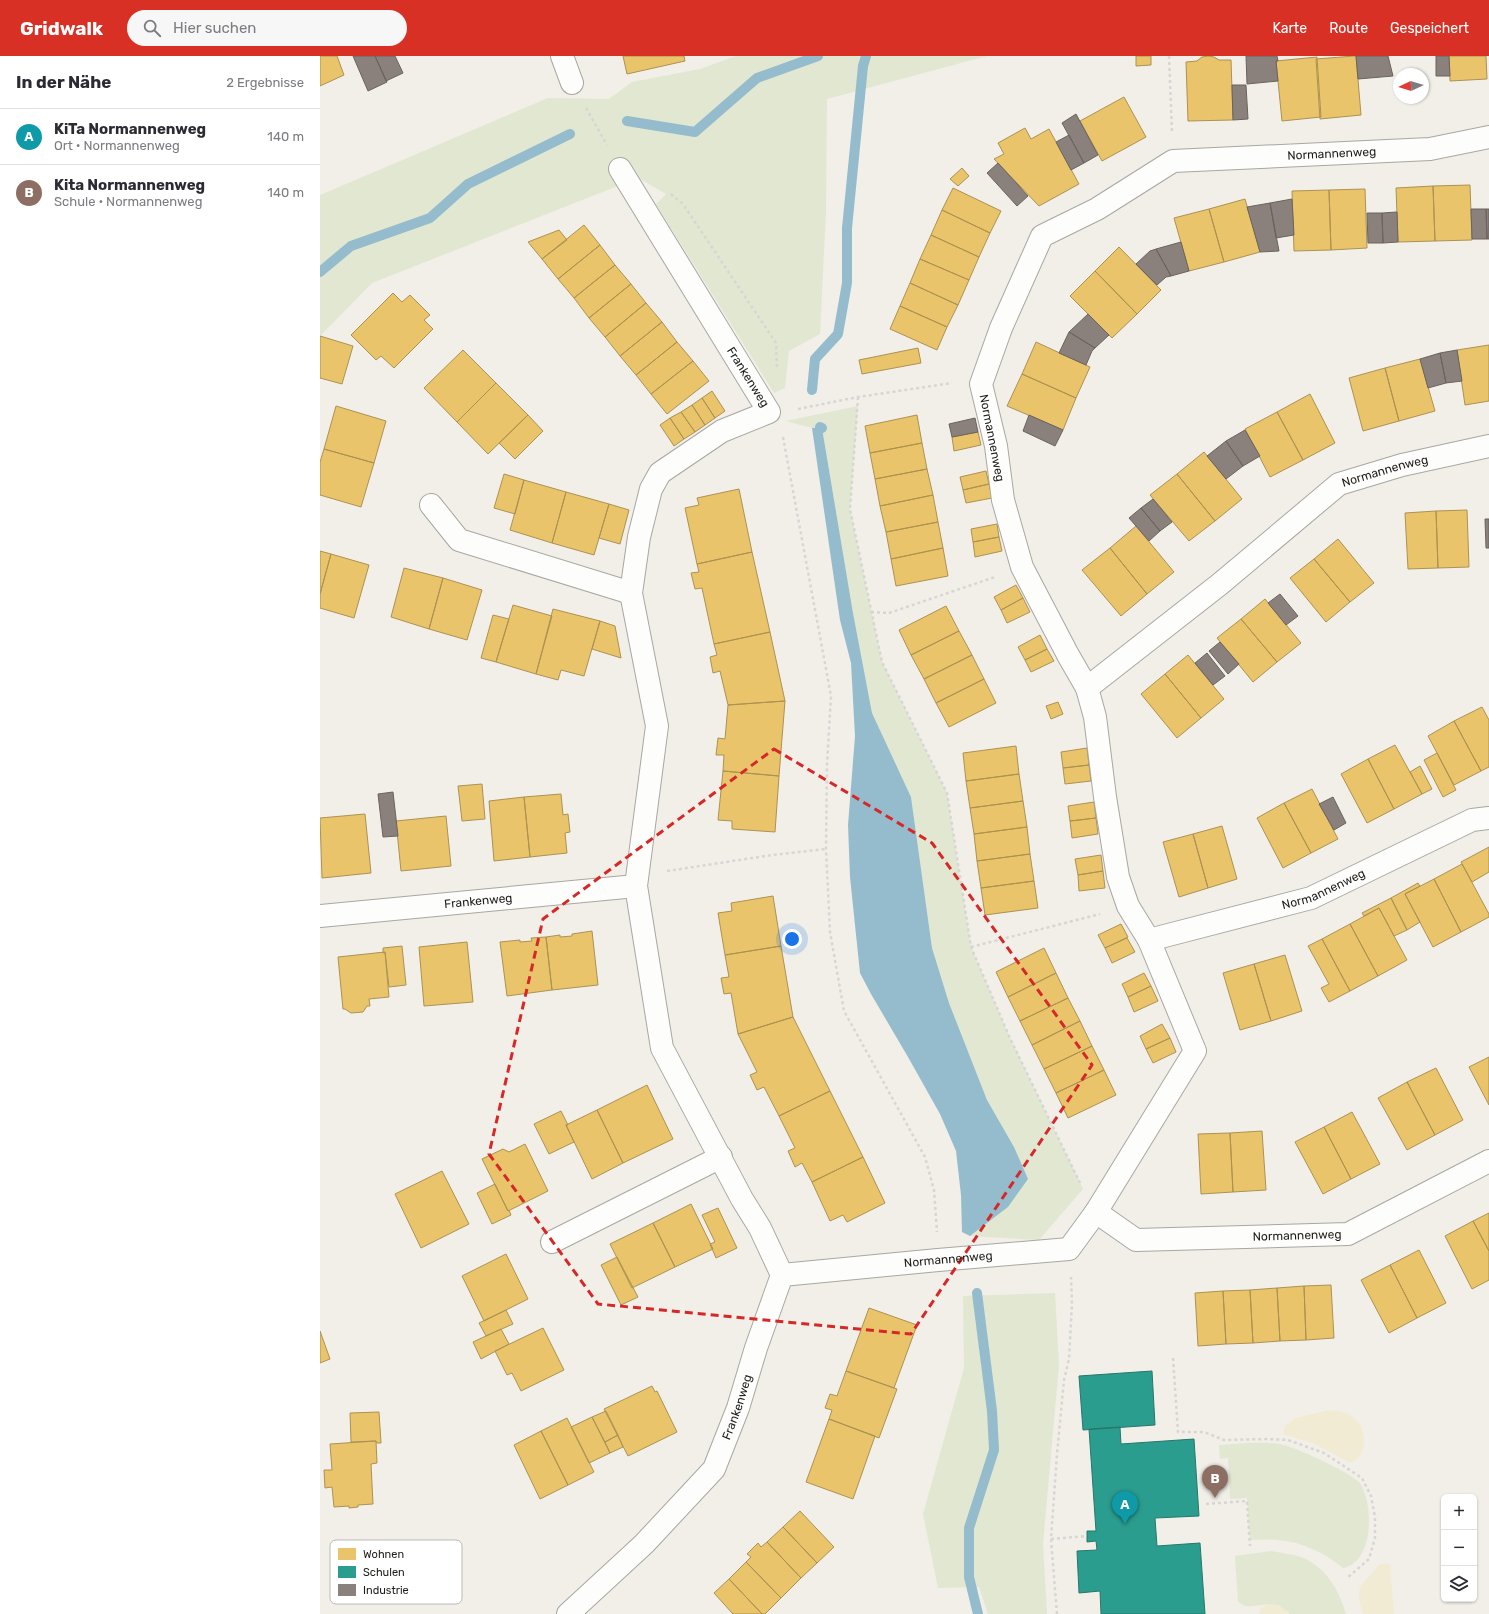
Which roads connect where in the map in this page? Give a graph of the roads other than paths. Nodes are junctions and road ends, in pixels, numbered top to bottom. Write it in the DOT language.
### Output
graph roads {
  1 [pos="562,56"];
  2 [pos="572,83"];
  3 [pos="1489,138"];
  4 [pos="620,169"];
  5 [pos="1489,446"];
  6 [pos="431,505"];
  7 [pos="631,592"];
  8 [pos="1087,688"];
  9 [pos="1489,818"];
  10 [pos="636,886"];
  11 [pos="320,916"];
  12 [pos="1149,940"];
  13 [pos="721,1157"];
  14 [pos="1489,1161"];
  15 [pos="1096,1212"];
  16 [pos="552,1242"];
  17 [pos="782,1275"];
  18 [pos="568,1614"];
  1 -- 2 [label="street"];
  3 -- 8 [label="street, Normannenweg"];
  4 -- 7 [label="street, Frankenweg"];
  5 -- 8 [label="street, Normannenweg"];
  6 -- 7 [label="street"];
  7 -- 10 [label="street, Frankenweg"];
  8 -- 12 [label="street, Normannenweg"];
  9 -- 12 [label="street, Normannenweg"];
  10 -- 11 [label="street, Frankenweg"];
  10 -- 13 [label="street, Frankenweg"];
  12 -- 15 [label="street, Normannenweg"];
  13 -- 16 [label="street"];
  13 -- 17 [label="street, Frankenweg"];
  14 -- 15 [label="street, Normannenweg"];
  15 -- 17 [label="street, Normannenweg"];
  17 -- 18 [label="street, Frankenweg"];
}
